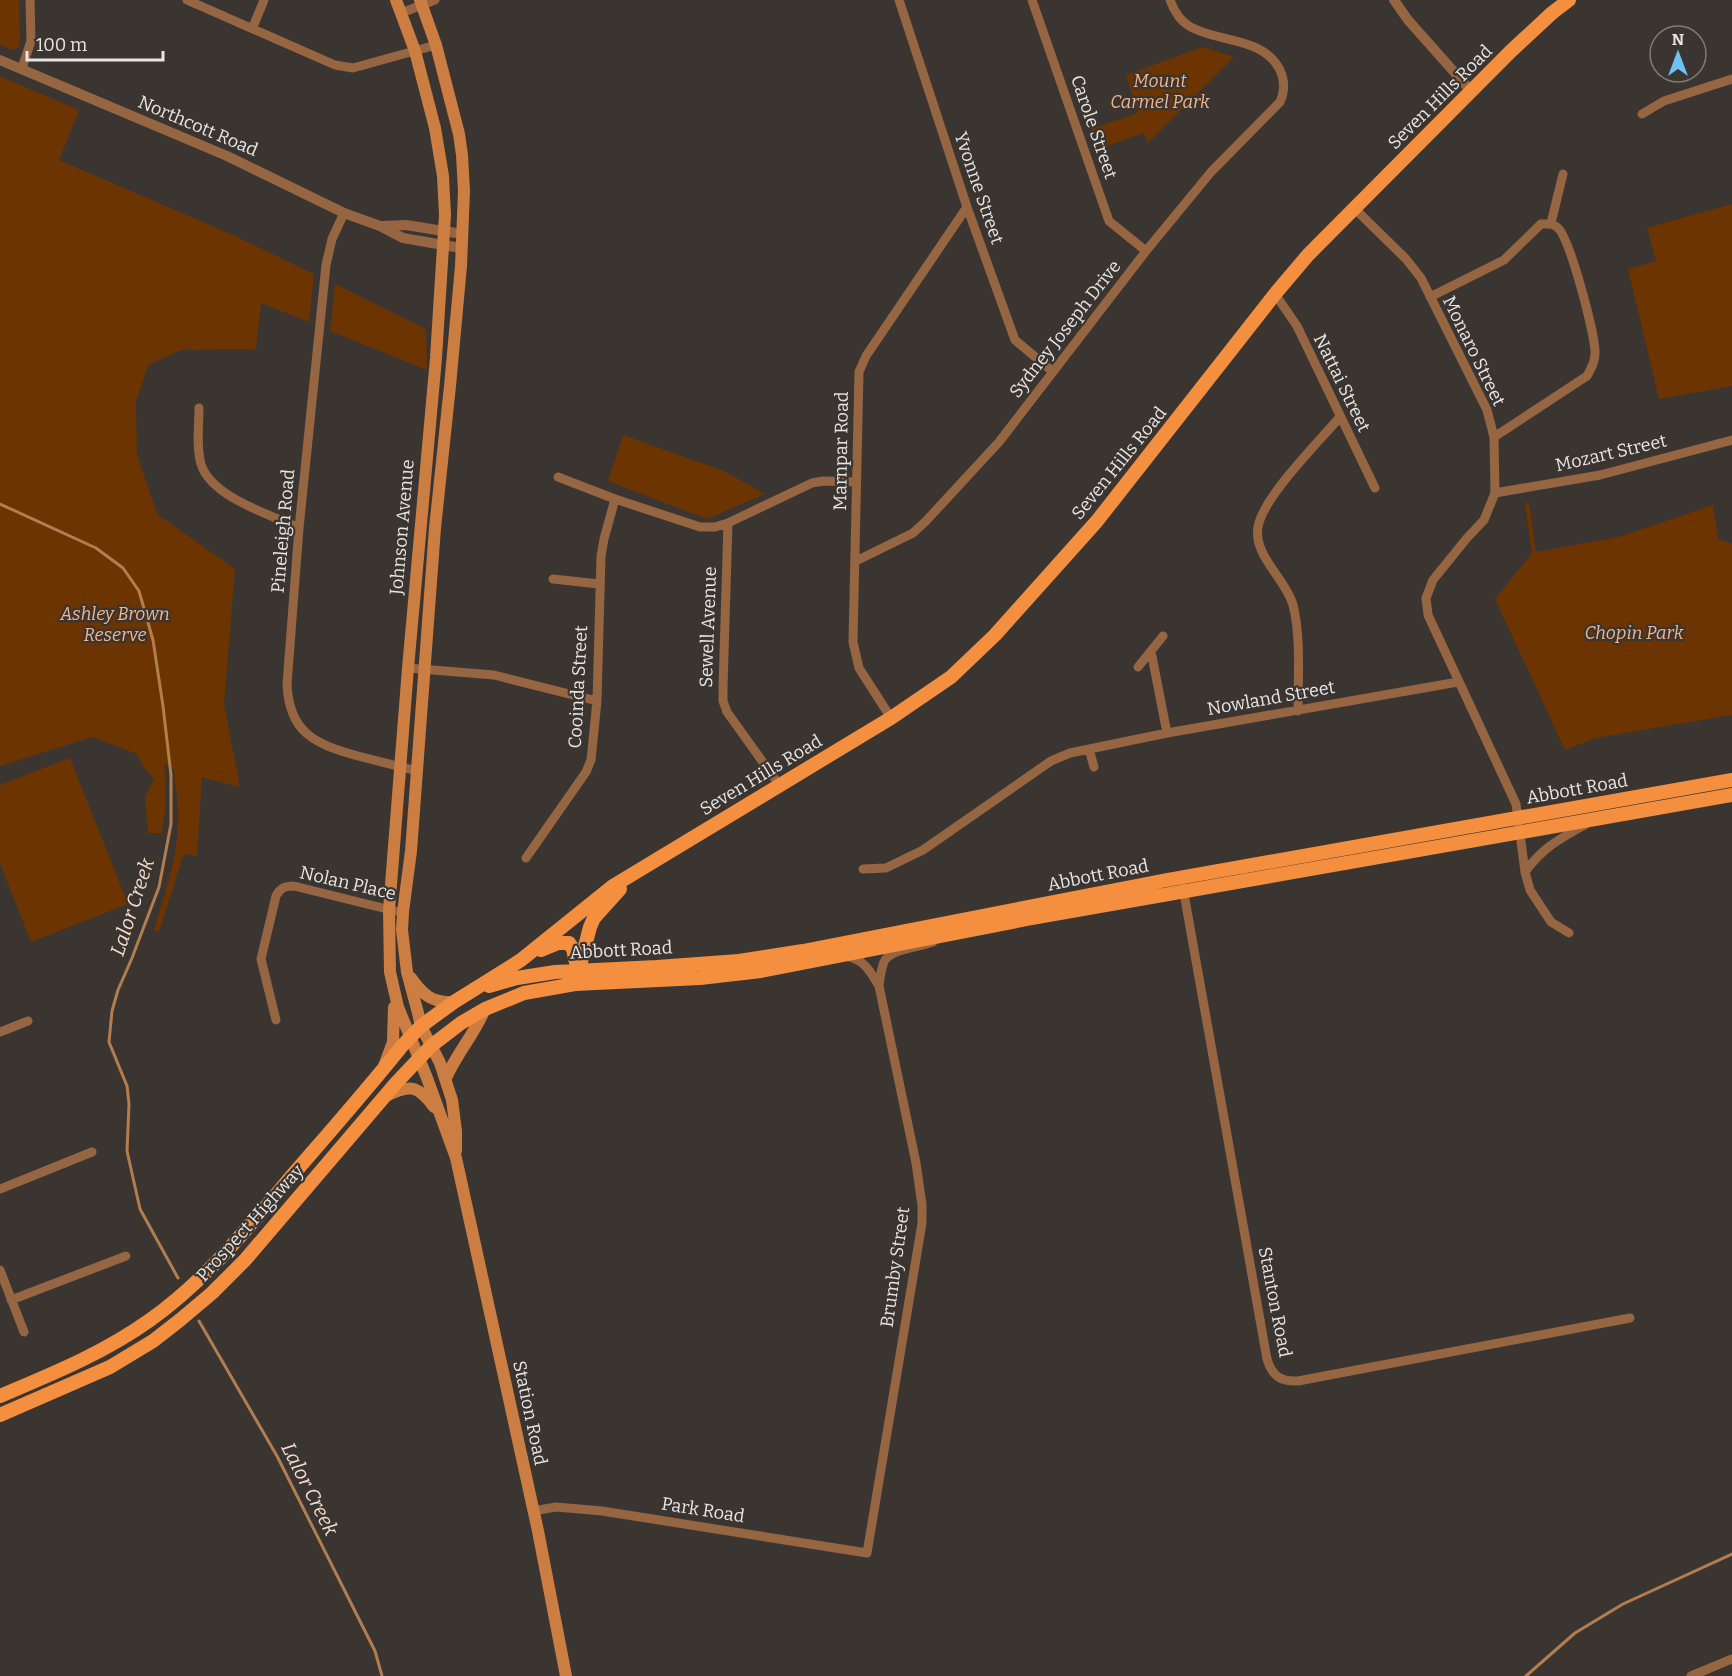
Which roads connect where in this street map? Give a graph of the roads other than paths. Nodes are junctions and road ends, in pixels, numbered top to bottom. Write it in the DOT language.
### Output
graph roads {
  1 [pos="30,0"];
  2 [pos="187,0"];
  3 [pos="264,0"];
  4 [pos="396,0"];
  5 [pos="435,0"];
  6 [pos="899,0"];
  7 [pos="1032,0"];
  8 [pos="1170,0"];
  9 [pos="1394,0"];
  10 [pos="1569,0"];
  11 [pos="421,3"];
  12 [pos="400,13"];
  13 [pos="253,27"];
  14 [pos="435,45"];
  15 [pos="415,51"];
  16 [pos="0,60"];
  17 [pos="21,69"];
  18 [pos="1732,79"];
  19 [pos="1471,91"];
  20 [pos="1642,114"];
  21 [pos="1563,174"];
  22 [pos="967,207"];
  23 [pos="1354,208"];
  24 [pos="344,213"];
  25 [pos="1551,223"];
  26 [pos="380,226"];
  27 [pos="445,232"];
  28 [pos="462,234"];
  29 [pos="444,246"];
  30 [pos="462,248"];
  31 [pos="1146,251"];
  32 [pos="1275,294"];
  33 [pos="1430,297"];
  34 [pos="1052,371"];
  35 [pos="200,408"];
  36 [pos="1340,418"];
  37 [pos="1494,437"];
  38 [pos="1732,440"];
  39 [pos="558,477"];
  40 [pos="856,482"];
  41 [pos="1375,488"];
  42 [pos="1496,493"];
  43 [pos="615,500"];
  44 [pos="728,523"];
  45 [pos="299,528"];
  46 [pos="856,561"];
  47 [pos="553,579"];
  48 [pos="599,584"];
  49 [pos="1163,636"];
  50 [pos="1151,651"];
  51 [pos="1138,667"];
  52 [pos="408,668"];
  53 [pos="424,669"];
  54 [pos="1458,682"];
  55 [pos="597,701"];
  56 [pos="1298,711"];
  57 [pos="891,718"];
  58 [pos="1167,733"];
  59 [pos="1089,749"];
  60 [pos="401,767"];
  61 [pos="1094,767"];
  62 [pos="417,771"];
  63 [pos="1732,780"];
  64 [pos="780,786"];
  65 [pos="1732,795"];
  66 [pos="1588,820"];
  67 [pos="1520,824"];
  68 [pos="526,858"];
  69 [pos="863,869"];
  70 [pos="1525,872"];
  71 [pos="634,875"];
  72 [pos="1182,884"];
  73 [pos="389,909"];
  74 [pos="403,912"];
  75 [pos="1569,933"];
  76 [pos="948,934"];
  77 [pos="840,956"];
  78 [pos="520,960"];
  79 [pos="407,972"];
  80 [pos="577,977"];
  81 [pos="879,986"];
  82 [pos="392,988"];
  83 [pos="470,992"];
  84 [pos="454,1002"];
  85 [pos="485,1009"];
  86 [pos="276,1020"];
  87 [pos="28,1021"];
  88 [pos="422,1026"];
  89 [pos="0,1032"];
  90 [pos="410,1037"];
  91 [pos="431,1046"];
  92 [pos="418,1058"];
  93 [pos="381,1072"];
  94 [pos="446,1078"];
  95 [pos="385,1097"];
  96 [pos="440,1115"];
  97 [pos="92,1152"];
  98 [pos="456,1158"];
  99 [pos="0,1189"];
  100 [pos="126,1256"];
  101 [pos="0,1270"];
  102 [pos="11,1300"];
  103 [pos="1630,1318"];
  104 [pos="24,1332"];
  105 [pos="0,1396"];
  106 [pos="0,1415"];
  107 [pos="533,1511"];
  108 [pos="867,1553"];
  109 [pos="1732,1659"];
  110 [pos="566,1676"];
  111 [pos="1691,1676"];
  1 -- 17 [label="street"];
  2 -- 13 [label="street"];
  3 -- 13 [label="street"];
  4 -- 12 [label="main road, Johnson Avenue"];
  5 -- 11 [label="street"];
  6 -- 22 [label="street, Yvonne Street"];
  7 -- 31 [label="street, Carole Street"];
  8 -- 31 [label="street, Sydney Joseph Drive"];
  9 -- 19 [label="street"];
  10 -- 19 [label="main road, Seven Hills Road"];
  11 -- 12 [label="street"];
  11 -- 14 [label="main road, Johnson Avenue"];
  12 -- 15 [label="main road, Johnson Avenue"];
  13 -- 15 [label="street"];
  14 -- 15 [label="street"];
  14 -- 28 [label="main road, Johnson Avenue"];
  15 -- 27 [label="main road, Johnson Avenue"];
  16 -- 17 [label="street, Northcott Road"];
  17 -- 24 [label="street, Northcott Road"];
  18 -- 20 [label="street"];
  19 -- 23 [label="main road, Seven Hills Road"];
  21 -- 25 [label="street"];
  22 -- 34 [label="street, Yvonne Street"];
  22 -- 40 [label="street, Marnpar Road"];
  23 -- 32 [label="main road, Seven Hills Road"];
  23 -- 33 [label="street, Monaro Street"];
  24 -- 26 [label="street, Northcott Road"];
  24 -- 45 [label="street, Pineleigh Road"];
  25 -- 33 [label="street"];
  25 -- 37 [label="street"];
  26 -- 27 [label="street, Northcott Road"];
  26 -- 29 [label="street, Northcott Road"];
  27 -- 28 [label="street, Northcott Road"];
  27 -- 29 [label="main road, Johnson Avenue"];
  28 -- 30 [label="main road, Johnson Avenue"];
  29 -- 30 [label="street, Northcott Road"];
  29 -- 52 [label="main road, Johnson Avenue"];
  30 -- 53 [label="main road, Johnson Avenue"];
  31 -- 34 [label="street, Sydney Joseph Drive"];
  32 -- 36 [label="street, Nattai Street"];
  32 -- 57 [label="main road, Seven Hills Road"];
  33 -- 37 [label="street, Monaro Street"];
  34 -- 46 [label="street, Sydney Joseph Drive"];
  35 -- 45 [label="street"];
  36 -- 41 [label="street, Nattai Street"];
  36 -- 56 [label="street"];
  37 -- 42 [label="street, Monaro Street"];
  38 -- 42 [label="street, Mozart Street"];
  39 -- 43 [label="street"];
  40 -- 44 [label="street"];
  40 -- 46 [label="street, Marnpar Road"];
  42 -- 54 [label="street, Monaro Street"];
  43 -- 44 [label="street"];
  43 -- 48 [label="street, Cooinda Street"];
  44 -- 64 [label="street, Sewell Avenue"];
  45 -- 60 [label="street, Pineleigh Road"];
  46 -- 57 [label="street, Marnpar Road"];
  47 -- 48 [label="street"];
  48 -- 55 [label="street, Cooinda Street"];
  49 -- 50 [label="street"];
  50 -- 51 [label="street"];
  50 -- 58 [label="street"];
  52 -- 53 [label="street"];
  52 -- 60 [label="main road, Johnson Avenue"];
  53 -- 55 [label="street"];
  53 -- 62 [label="main road, Johnson Avenue"];
  54 -- 56 [label="street, Nowland Street"];
  54 -- 67 [label="street, Monaro Street"];
  55 -- 68 [label="street, Cooinda Street"];
  56 -- 58 [label="street, Nowland Street"];
  57 -- 64 [label="main road, Seven Hills Road"];
  58 -- 59 [label="street, Nowland Street"];
  59 -- 61 [label="street"];
  59 -- 69 [label="street, Nowland Street"];
  60 -- 62 [label="street, Pineleigh Road"];
  60 -- 73 [label="main road, Johnson Avenue"];
  62 -- 74 [label="main road, Johnson Avenue"];
  63 -- 67 [label="main road, Abbott Road"];
  64 -- 71 [label="main road, Seven Hills Road"];
  65 -- 66 [label="main road, Abbott Road"];
  66 -- 67 [label="main road, Abbott Road"];
  66 -- 70 [label="street"];
  67 -- 70 [label="street, Monaro Street"];
  67 -- 72 [label="main road, Abbott Road"];
  70 -- 75 [label="street, Monaro Street"];
  71 -- 78 [label="main road, Seven Hills Road"];
  71 -- 80 [label="main road, Seven Hills Road"];
  72 -- 76 [label="main road, Abbott Road"];
  72 -- 80 [label="main road, Abbott Road"];
  72 -- 103 [label="street, Stanton Road"];
  73 -- 74 [label="street, Nolan Place"];
  73 -- 82 [label="main road, Johnson Avenue"];
  73 -- 86 [label="street, Nolan Place"];
  74 -- 79 [label="main road, Johnson Avenue"];
  76 -- 77 [label="main road, Abbott Road"];
  76 -- 81 [label="street, Brumby Street"];
  77 -- 80 [label="main road, Abbott Road"];
  77 -- 81 [label="street, Brumby Street"];
  78 -- 80 [label="main road"];
  78 -- 83 [label="main road, Seven Hills Road"];
  79 -- 84 [label="main road"];
  79 -- 88 [label="main road, Johnson Avenue"];
  80 -- 83 [label="main road, Abbott Road"];
  80 -- 85 [label="main road, Abbott Road"];
  81 -- 108 [label="street, Brumby Street"];
  82 -- 90 [label="main road, Johnson Avenue"];
  82 -- 93 [label="main road"];
  83 -- 84 [label="main road, Seven Hills Road"];
  84 -- 88 [label="main road, Seven Hills Road"];
  85 -- 91 [label="main road"];
  85 -- 94 [label="main road"];
  87 -- 89 [label="street"];
  88 -- 90 [label="main road, Seven Hills Road"];
  88 -- 91 [label="main road, Johnson Avenue"];
  90 -- 92 [label="main road, Johnson Avenue"];
  90 -- 93 [label="main road, Prospect Highway"];
  91 -- 92 [label="main road, Prospect Highway"];
  91 -- 94 [label="main road, Station Road"];
  92 -- 95 [label="main road, Prospect Highway"];
  92 -- 96 [label="main road, Station Road"];
  93 -- 105 [label="main road, Prospect Highway"];
  94 -- 98 [label="main road, Station Road"];
  95 -- 96 [label="main road"];
  95 -- 106 [label="main road, Prospect Highway"];
  96 -- 98 [label="main road, Station Road"];
  97 -- 99 [label="street"];
  98 -- 107 [label="main road, Station Road"];
  100 -- 102 [label="street"];
  101 -- 102 [label="street"];
  102 -- 104 [label="street"];
  107 -- 108 [label="street, Park Road"];
  107 -- 110 [label="main road, Station Road"];
  109 -- 111 [label="street"];
}
